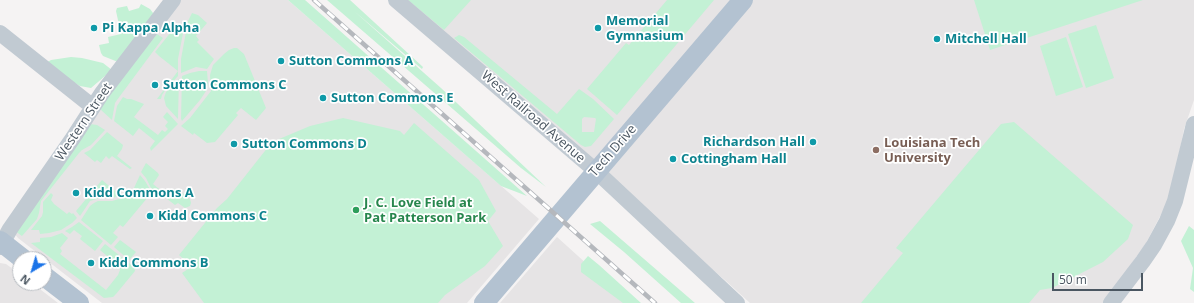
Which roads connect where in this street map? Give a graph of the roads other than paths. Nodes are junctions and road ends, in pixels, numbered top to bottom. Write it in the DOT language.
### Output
graph roads {
  1 [pos="173,0"];
  2 [pos="396,0"];
  3 [pos="743,0"];
  4 [pos="0,32"];
  5 [pos="93,107"];
  6 [pos="1194,124"];
  7 [pos="596,171"];
  8 [pos="1,244"];
  9 [pos="12,252"];
  10 [pos="52,282"];
  11 [pos="79,303"];
  12 [pos="484,303"];
  13 [pos="737,303"];
  14 [pos="1111,303"];
  1 -- 5 [label="street, Western Street"];
  2 -- 7 [label="street, West Railroad Avenue"];
  3 -- 7 [label="main road, Tech Drive"];
  4 -- 5 [label="street"];
  5 -- 8 [label="street, Western Street"];
  6 -- 14 [label="street"];
  7 -- 12 [label="main road, Tech Drive"];
  7 -- 13 [label="street, West Railroad Avenue"];
  8 -- 9 [label="main road"];
  10 -- 11 [label="main road"];
}
